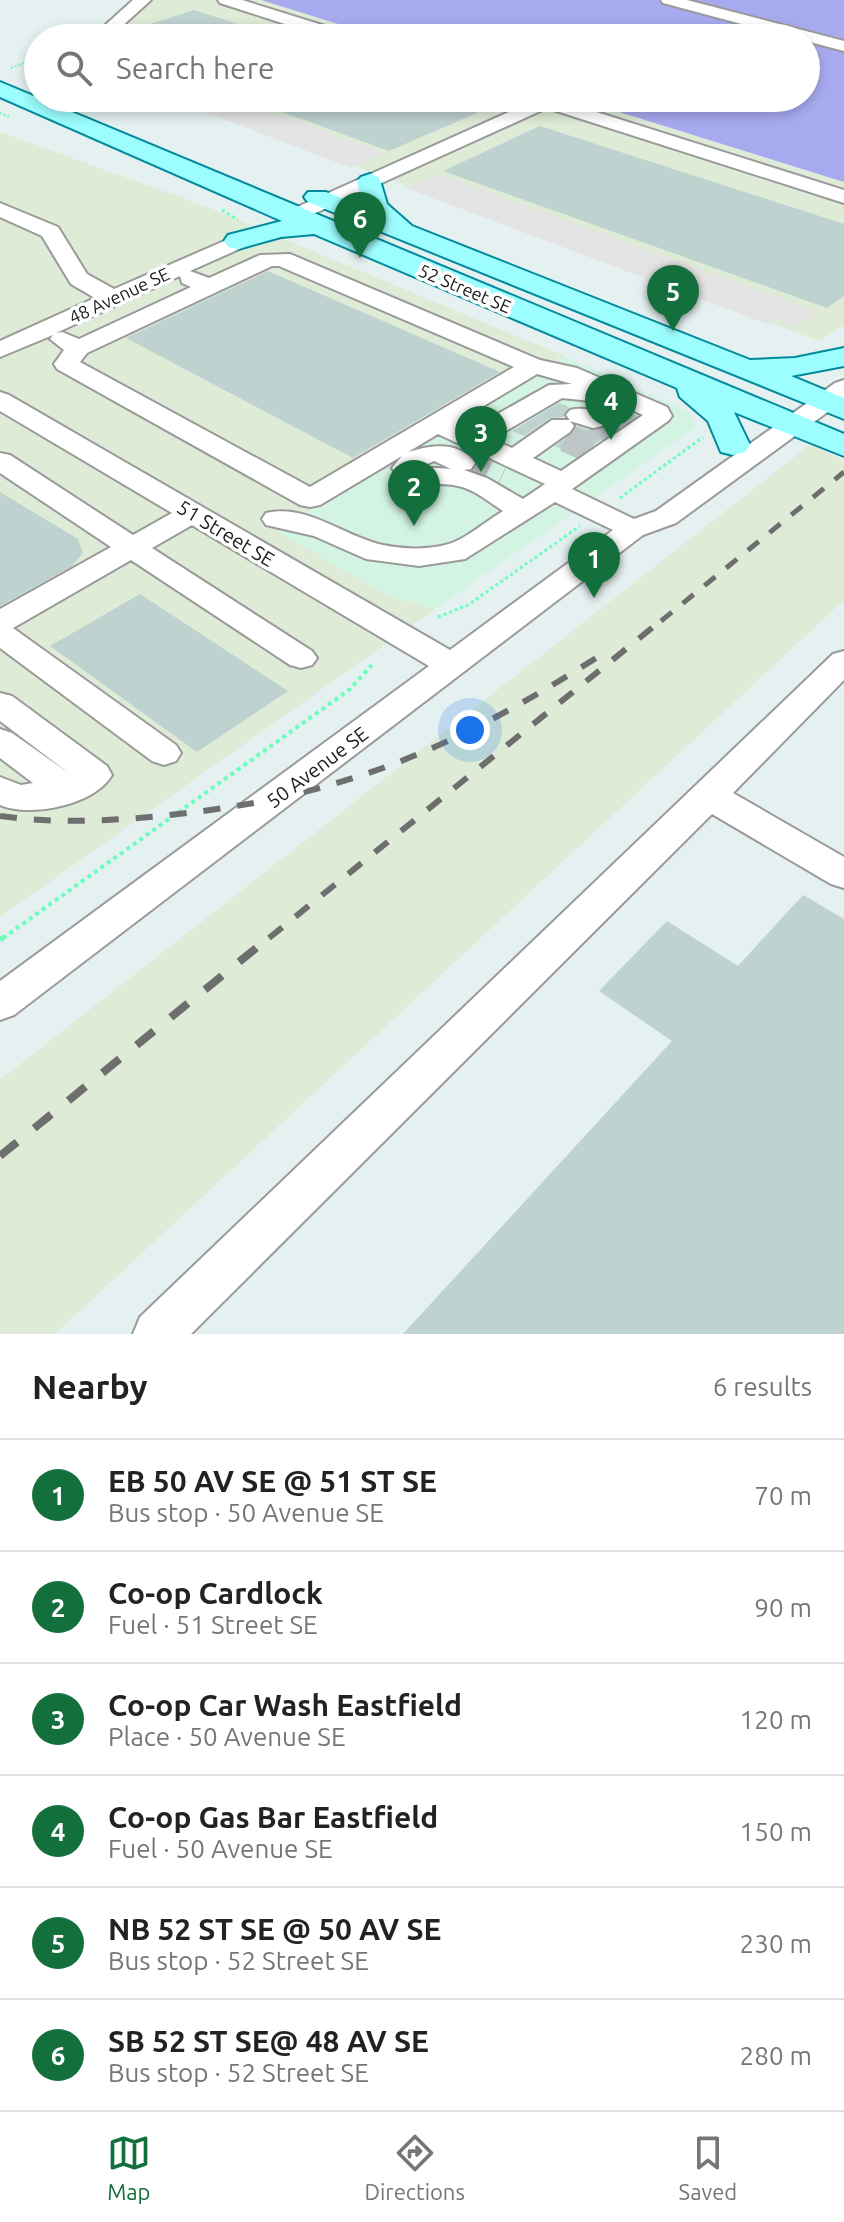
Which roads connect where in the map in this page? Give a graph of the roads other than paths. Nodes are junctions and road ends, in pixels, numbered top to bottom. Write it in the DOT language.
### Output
graph roads {
  1 [pos="143,0"];
  2 [pos="226,0"];
  3 [pos="669,0"];
  4 [pos="115,24"];
  5 [pos="301,24"];
  6 [pos="760,24"];
  7 [pos="820,40"];
  8 [pos="844,46"];
  9 [pos="6,79"];
  10 [pos="24,88"];
  11 [pos="72,112"];
  12 [pos="515,112"];
  13 [pos="578,112"];
  14 [pos="370,182"];
  15 [pos="216,184"];
  16 [pos="844,197"];
  17 [pos="309,208"];
  18 [pos="0,209"];
  19 [pos="408,233"];
  20 [pos="238,241"];
  21 [pos="173,270"];
  22 [pos="209,287"];
  23 [pos="112,298"];
  24 [pos="45,329"];
  25 [pos="78,348"];
  26 [pos="0,350"];
  27 [pos="844,360"];
  28 [pos="533,366"];
  29 [pos="743,369"];
  30 [pos="668,373"];
  31 [pos="829,398"];
  32 [pos="0,400"];
  33 [pos="783,421"];
  34 [pos="437,423"];
  35 [pos="599,423"];
  36 [pos="733,445"];
  37 [pos="844,446"];
  38 [pos="466,451"];
  39 [pos="375,460"];
  40 [pos="0,461"];
  41 [pos="406,468"];
  42 [pos="507,470"];
  43 [pos="545,496"];
  44 [pos="310,499"];
  45 [pos="192,513"];
  46 [pos="276,519"];
  47 [pos="633,529"];
  48 [pos="239,541"];
  49 [pos="132,546"];
  50 [pos="0,622"];
  51 [pos="0,633"];
  52 [pos="301,658"];
  53 [pos="844,661"];
  54 [pos="453,666"];
  55 [pos="0,704"];
  56 [pos="0,741"];
  57 [pos="164,753"];
  58 [pos="0,790"];
  59 [pos="68,792"];
  60 [pos="709,796"];
  61 [pos="844,874"];
  62 [pos="0,1003"];
  63 [pos="157,1334"];
  1 -- 4 [label="street"];
  2 -- 5 [label="street"];
  3 -- 6 [label="street"];
  7 -- 8 [label="street"];
  9 -- 10 [label="main road, 52 Street SE"];
  11 -- 15 [label="main road, 52 Street SE"];
  12 -- 14 [label="street"];
  13 -- 16 [label="street"];
  14 -- 17 [label="street"];
  14 -- 19 [label="main road"];
  15 -- 17 [label="main road, 52 Street SE"];
  15 -- 20 [label="main road"];
  17 -- 19 [label="main road, 52 Street SE"];
  17 -- 20 [label="main road"];
  17 -- 30 [label="main road, 52 Street SE"];
  18 -- 23 [label="street"];
  19 -- 29 [label="main road, 52 Street SE"];
  20 -- 21 [label="street, 48 Avenue SE"];
  21 -- 22 [label="street"];
  21 -- 23 [label="street, 48 Avenue SE"];
  22 -- 25 [label="street"];
  22 -- 28 [label="street"];
  23 -- 24 [label="street, 48 Avenue SE"];
  24 -- 25 [label="street"];
  24 -- 26 [label="street, 48 Avenue SE"];
  25 -- 44 [label="street"];
  27 -- 29 [label="main road"];
  27 -- 31 [label="street, 50 Avenue SE"];
  28 -- 34 [label="street"];
  28 -- 35 [label="street"];
  29 -- 31 [label="main road, 52 Street SE"];
  30 -- 33 [label="main road, 52 Street SE"];
  30 -- 36 [label="main road"];
  31 -- 33 [label="street, 50 Avenue SE"];
  32 -- 45 [label="street, 51 Street SE"];
  33 -- 36 [label="street, 50 Avenue SE"];
  33 -- 37 [label="main road, 52 Street SE"];
  33 -- 47 [label="street, 50 Avenue SE"];
  34 -- 38 [label="street"];
  34 -- 39 [label="street"];
  35 -- 38 [label="street"];
  35 -- 42 [label="street"];
  35 -- 43 [label="street"];
  36 -- 47 [label="street, 50 Avenue SE"];
  38 -- 41 [label="street"];
  38 -- 42 [label="street"];
  39 -- 41 [label="street"];
  39 -- 44 [label="street"];
  40 -- 49 [label="street"];
  41 -- 43 [label="street"];
  42 -- 43 [label="street"];
  43 -- 46 [label="street"];
  43 -- 47 [label="street"];
  44 -- 46 [label="street"];
  45 -- 48 [label="street, 51 Street SE"];
  45 -- 49 [label="street"];
  46 -- 48 [label="street"];
  47 -- 54 [label="street, 50 Avenue SE"];
  48 -- 54 [label="street, 51 Street SE"];
  49 -- 50 [label="street"];
  49 -- 52 [label="street"];
  51 -- 57 [label="street"];
  53 -- 60 [label="street"];
  54 -- 62 [label="street, 50 Avenue SE"];
  55 -- 59 [label="street"];
  56 -- 59 [label="street"];
  58 -- 59 [label="street"];
  60 -- 61 [label="street"];
  60 -- 63 [label="street"];
}
